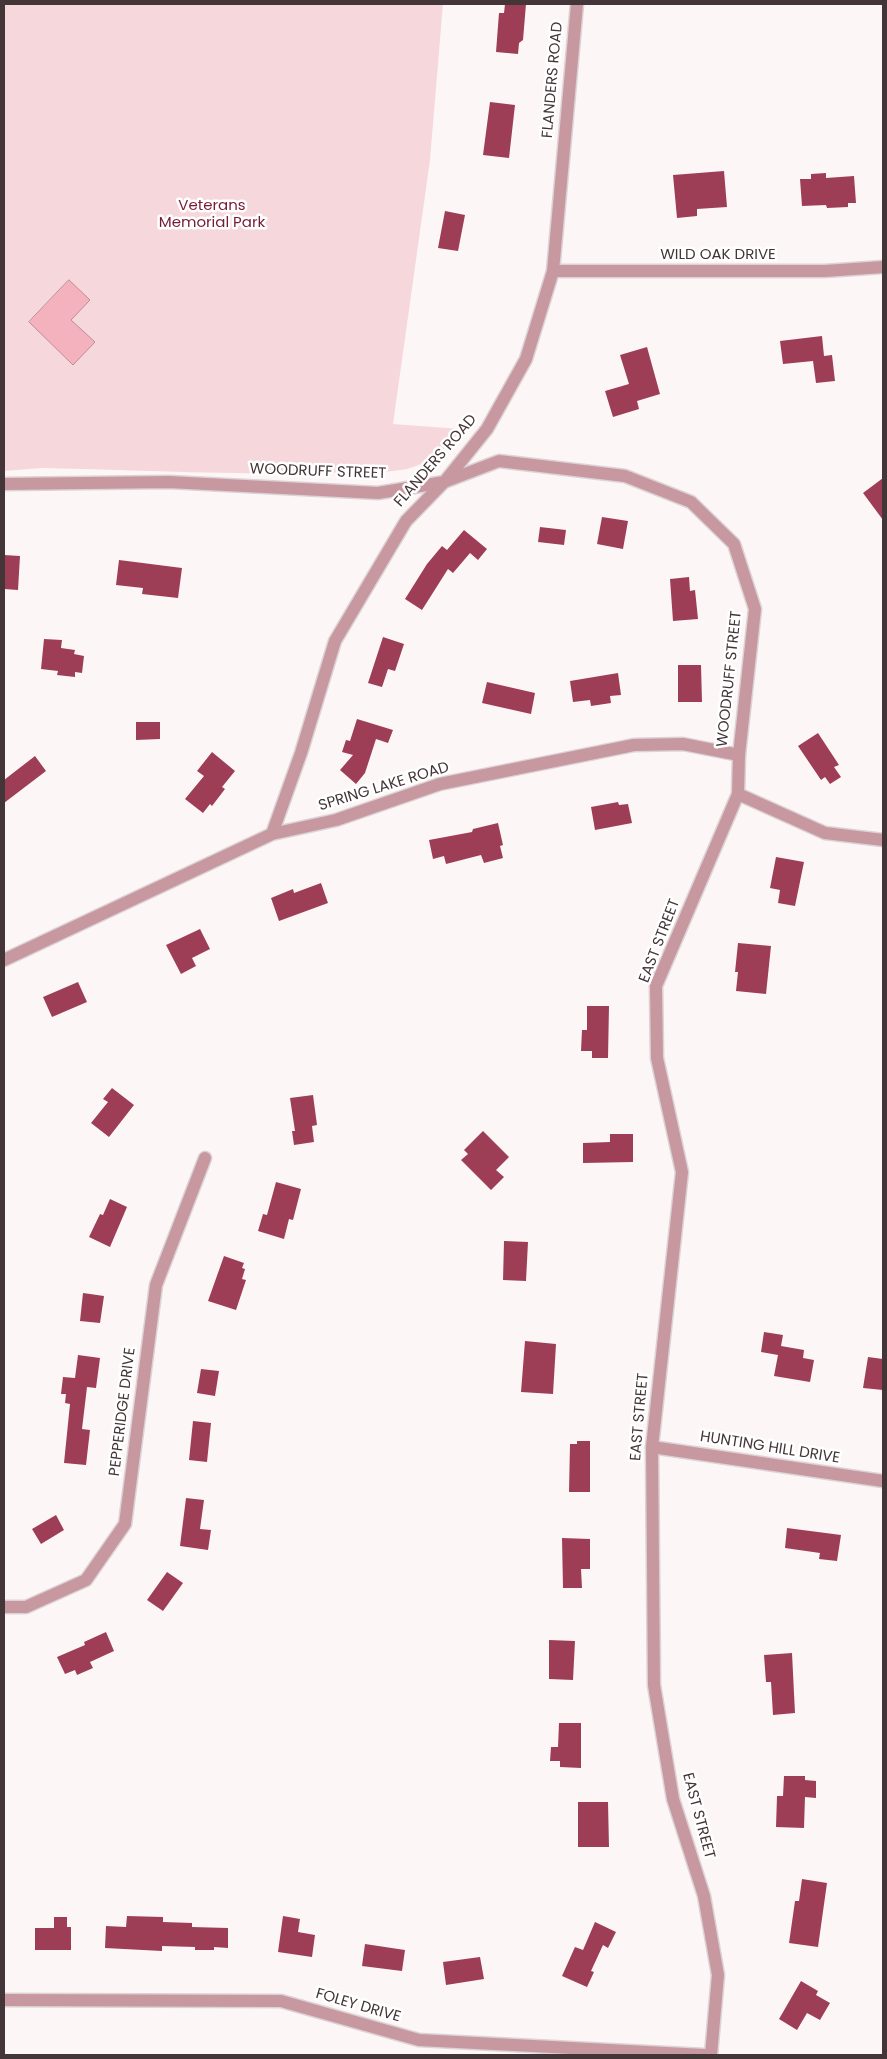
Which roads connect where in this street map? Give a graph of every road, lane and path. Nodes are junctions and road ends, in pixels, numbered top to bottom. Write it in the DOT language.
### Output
graph roads {
  1 [pos="577,4"];
  2 [pos="883,267"];
  3 [pos="553,272"];
  4 [pos="444,482"];
  5 [pos="4,484"];
  6 [pos="739,755"];
  7 [pos="738,794"];
  8 [pos="272,834"];
  9 [pos="883,840"];
  10 [pos="4,960"];
  11 [pos="205,1158"];
  12 [pos="652,1447"];
  13 [pos="883,1481"];
  14 [pos="4,1607"];
  15 [pos="4,2000"];
  16 [pos="704,2055"];
  17 [pos="711,2055"];
  1 -- 3 [label="street, FLANDERS ROAD"];
  2 -- 3 [label="street, WILD OAK DRIVE"];
  3 -- 4 [label="street, FLANDERS ROAD"];
  4 -- 5 [label="street, WOODRUFF STREET"];
  4 -- 6 [label="street, WOODRUFF STREET"];
  4 -- 8 [label="street, FLANDERS ROAD"];
  6 -- 7 [label="street, WOODRUFF STREET"];
  6 -- 8 [label="street, SPRING LAKE ROAD"];
  7 -- 9 [label="street"];
  7 -- 12 [label="street, EAST STREET"];
  8 -- 10 [label="street, SPRING LAKE ROAD"];
  11 -- 14 [label="street, PEPPERIDGE DRIVE"];
  12 -- 13 [label="street, HUNTING HILL DRIVE"];
  12 -- 17 [label="street, EAST STREET"];
  15 -- 16 [label="street, FOLEY DRIVE"];
}
